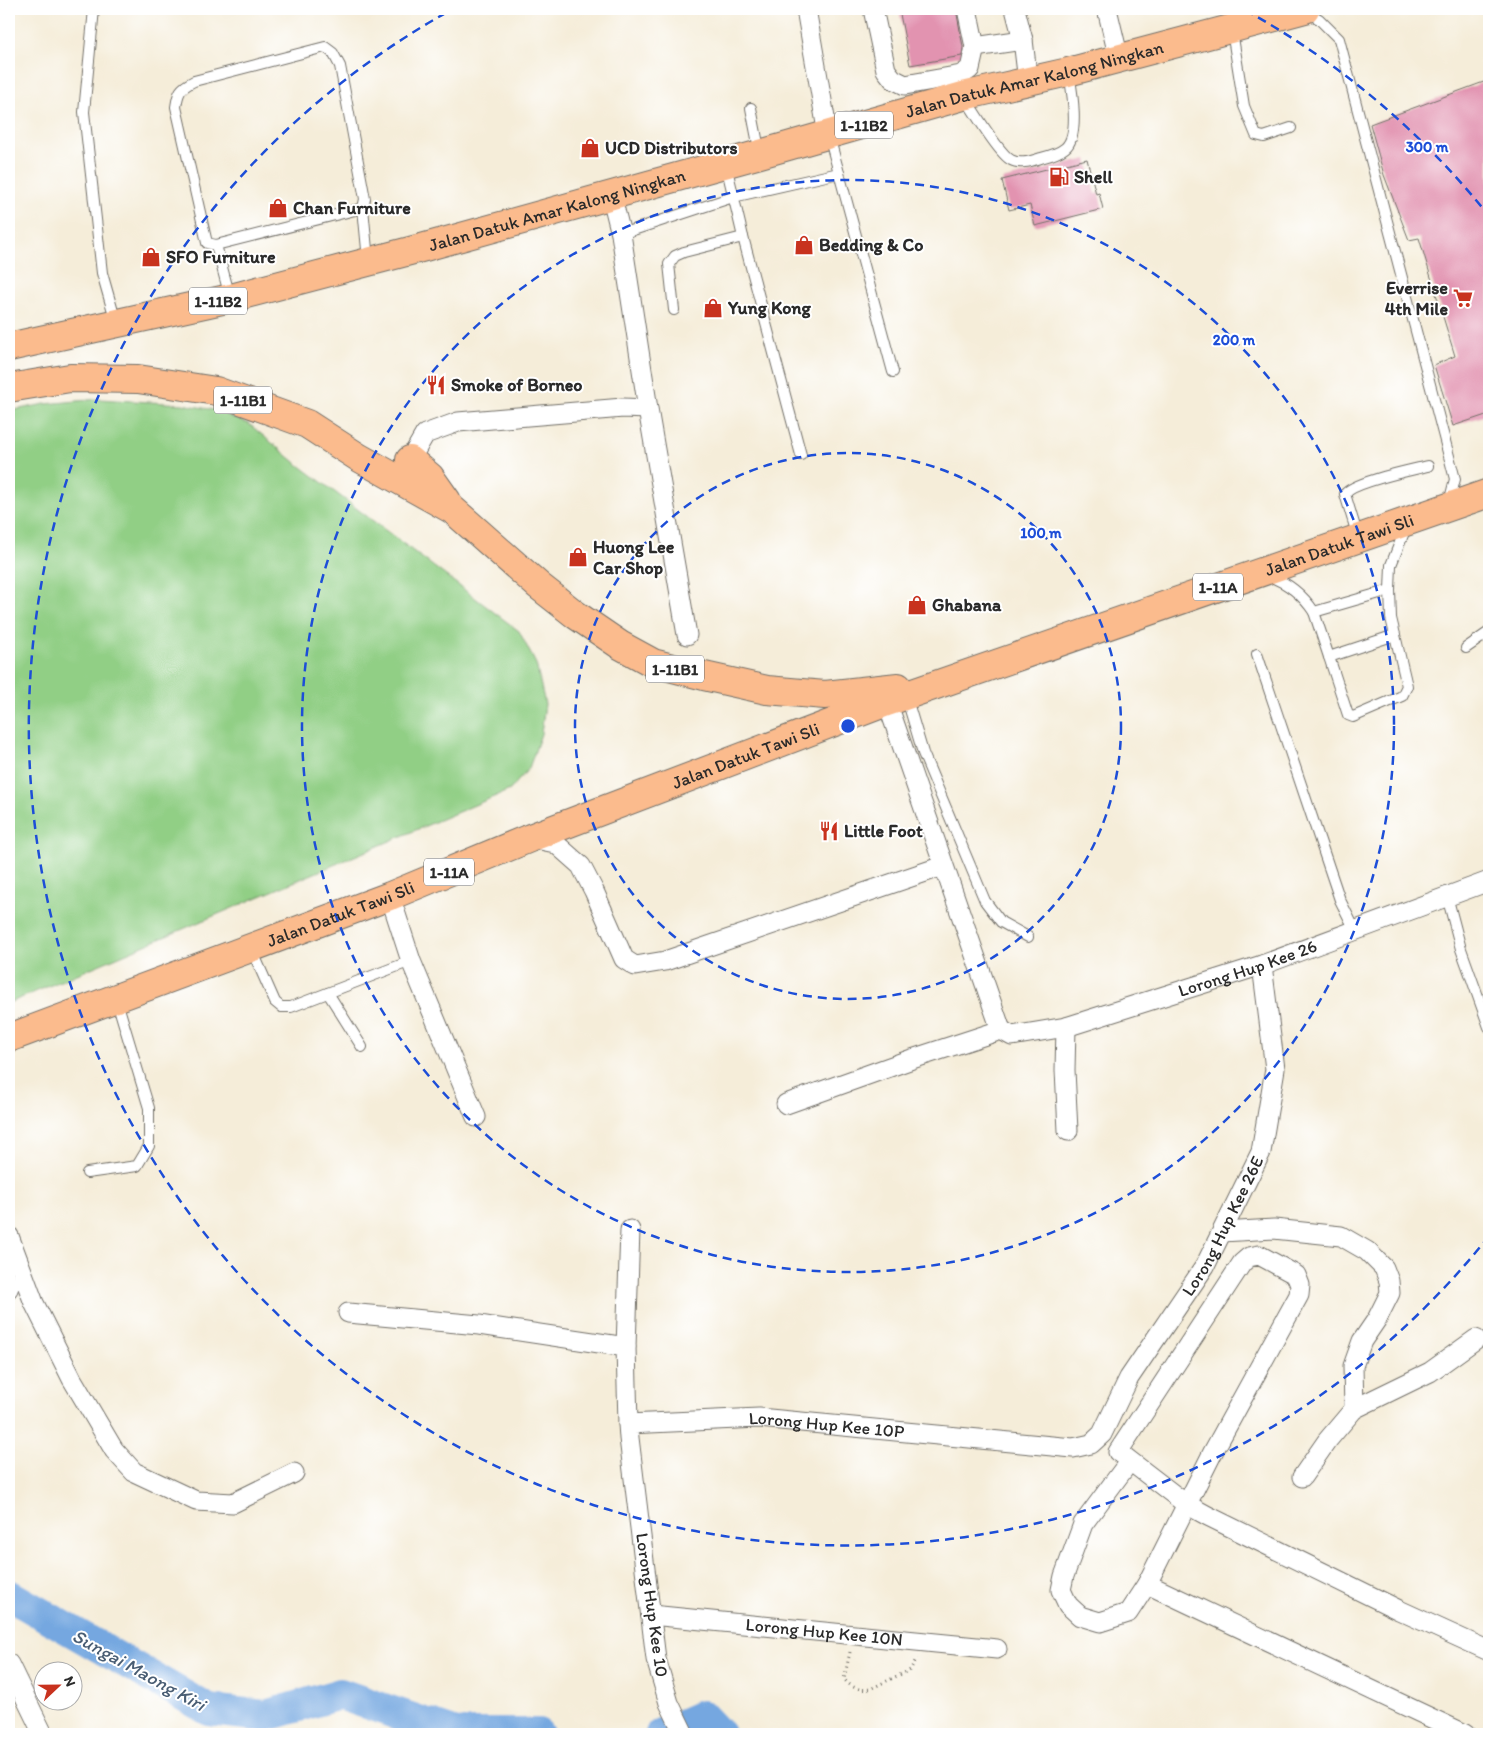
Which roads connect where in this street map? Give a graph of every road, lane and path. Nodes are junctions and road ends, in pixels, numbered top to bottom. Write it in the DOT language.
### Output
graph roads {
  1 [pos="94,9"];
  2 [pos="806,9"];
  3 [pos="873,9"];
  4 [pos="967,9"];
  5 [pos="1015,9"];
  6 [pos="1107,9"];
  7 [pos="1303,9"];
  8 [pos="1232,27"];
  9 [pos="1023,40"];
  10 [pos="975,47"];
  11 [pos="1119,59"];
  12 [pos="1068,72"];
  13 [pos="1028,82"];
  14 [pos="963,96"];
  15 [pos="751,108"];
  16 [pos="1291,128"];
  17 [pos="828,135"];
  18 [pos="760,154"];
  19 [pos="726,164"];
  20 [pos="839,173"];
  21 [pos="611,194"];
  22 [pos="733,198"];
  23 [pos="363,208"];
  24 [pos="621,234"];
  25 [pos="743,237"];
  26 [pos="216,245"];
  27 [pos="368,261"];
  28 [pos="231,298"];
  29 [pos="674,310"];
  30 [pos="116,323"];
  31 [pos="9,347"];
  32 [pos="893,372"];
  33 [pos="9,388"];
  34 [pos="648,408"];
  35 [pos="801,455"];
  36 [pos="410,460"];
  37 [pos="1428,466"];
  38 [pos="1489,493"];
  39 [pos="1443,509"];
  40 [pos="453,510"];
  41 [pos="1408,522"];
  42 [pos="1358,540"];
  43 [pos="1260,572"];
  44 [pos="1390,590"];
  45 [pos="1314,612"];
  46 [pos="1489,632"];
  47 [pos="687,635"];
  48 [pos="1395,636"];
  49 [pos="1466,648"];
  50 [pos="1257,654"];
  51 [pos="1330,657"];
  52 [pos="946,681"];
  53 [pos="896,698"];
  54 [pos="530,838"];
  55 [pos="943,866"];
  56 [pos="1489,881"];
  57 [pos="390,896"];
  58 [pos="1447,896"];
  59 [pos="1355,930"];
  60 [pos="1028,938"];
  61 [pos="251,947"];
  62 [pos="411,961"];
  63 [pos="1262,965"];
  64 [pos="328,993"];
  65 [pos="116,997"];
  66 [pos="1066,1026"];
  67 [pos="1489,1026"];
  68 [pos="1001,1030"];
  69 [pos="9,1038"];
  70 [pos="362,1047"];
  71 [pos="786,1104"];
  72 [pos="476,1117"];
  73 [pos="1068,1131"];
  74 [pos="87,1173"];
  75 [pos="630,1230"];
  76 [pos="1222,1232"];
  77 [pos="9,1236"];
  78 [pos="1205,1266"];
  79 [pos="21,1269"];
  80 [pos="1230,1281"];
  81 [pos="9,1294"];
  82 [pos="348,1313"];
  83 [pos="1476,1339"];
  84 [pos="626,1347"];
  85 [pos="1354,1409"];
  86 [pos="628,1424"];
  87 [pos="1098,1438"];
  88 [pos="1124,1457"];
  89 [pos="294,1473"];
  90 [pos="1302,1477"];
  91 [pos="1186,1504"];
  92 [pos="1147,1584"];
  93 [pos="651,1615"];
  94 [pos="853,1635"];
  95 [pos="926,1642"];
  96 [pos="997,1649"];
  97 [pos="1489,1651"];
  98 [pos="9,1664"];
  99 [pos="43,1734"];
  100 [pos="684,1734"];
  101 [pos="1465,1734"];
  1 -- 30 [label="lane"];
  2 -- 17 [label="street"];
  3 -- 10 [label="street"];
  4 -- 10 [label="street"];
  5 -- 9 [label="street"];
  6 -- 11 [label="street"];
  7 -- 8 [label="highway, Jalan Datuk Amar Kalong Ningkan / 1-11B2"];
  7 -- 39 [label="lane"];
  8 -- 11 [label="highway, Jalan Datuk Amar Kalong Ningkan / 1-11B2"];
  8 -- 16 [label="lane"];
  9 -- 10 [label="street"];
  9 -- 13 [label="street"];
  11 -- 12 [label="highway, Jalan Datuk Amar Kalong Ningkan / 1-11B2"];
  12 -- 13 [label="highway, Jalan Datuk Amar Kalong Ningkan / 1-11B2"];
  12 -- 14 [label="lane"];
  13 -- 14 [label="highway, Jalan Datuk Amar Kalong Ningkan / 1-11B2"];
  14 -- 17 [label="highway, Jalan Datuk Amar Kalong Ningkan / 1-11B2"];
  15 -- 18 [label="lane"];
  17 -- 18 [label="highway, Jalan Datuk Amar Kalong Ningkan / 1-11B2"];
  17 -- 20 [label="lane"];
  18 -- 19 [label="highway, Jalan Datuk Amar Kalong Ningkan / 1-11B2"];
  19 -- 21 [label="highway, Jalan Datuk Amar Kalong Ningkan / 1-11B2"];
  19 -- 22 [label="lane"];
  20 -- 22 [label="lane"];
  20 -- 32 [label="lane"];
  21 -- 24 [label="street"];
  21 -- 27 [label="highway, Jalan Datuk Amar Kalong Ningkan / 1-11B2"];
  22 -- 24 [label="lane"];
  22 -- 25 [label="lane"];
  23 -- 26 [label="lane"];
  23 -- 26 [label="lane"];
  23 -- 27 [label="lane"];
  24 -- 34 [label="street"];
  25 -- 29 [label="lane"];
  25 -- 35 [label="lane"];
  26 -- 28 [label="lane"];
  27 -- 28 [label="highway, Jalan Datuk Amar Kalong Ningkan / 1-11B2"];
  28 -- 30 [label="highway, Jalan Datuk Amar Kalong Ningkan / 1-11B2"];
  30 -- 31 [label="highway, Jalan Datuk Amar Kalong Ningkan / 1-11B2"];
  33 -- 40 [label="highway, 1-11B1"];
  34 -- 36 [label="street"];
  34 -- 47 [label="street"];
  36 -- 40 [label="highway"];
  37 -- 42 [label="lane"];
  38 -- 39 [label="highway, Jalan Datuk Tawi Sli / 1-11A"];
  39 -- 41 [label="highway, Jalan Datuk Tawi Sli / 1-11A"];
  40 -- 52 [label="highway, 1-11B1"];
  41 -- 42 [label="highway, Jalan Datuk Tawi Sli / 1-11A"];
  41 -- 44 [label="lane"];
  42 -- 43 [label="highway, Jalan Datuk Tawi Sli / 1-11A"];
  43 -- 45 [label="lane"];
  43 -- 52 [label="highway, Jalan Datuk Tawi Sli / 1-11A"];
  44 -- 45 [label="lane"];
  44 -- 48 [label="lane"];
  45 -- 51 [label="lane"];
  46 -- 49 [label="lane"];
  48 -- 51 [label="lane"];
  48 -- 51 [label="lane"];
  50 -- 59 [label="lane"];
  52 -- 53 [label="highway, Jalan Datuk Tawi Sli / 1-11A"];
  53 -- 54 [label="highway, Jalan Datuk Tawi Sli / 1-11A"];
  53 -- 55 [label="street"];
  53 -- 60 [label="lane"];
  54 -- 55 [label="street"];
  54 -- 57 [label="highway, Jalan Datuk Tawi Sli / 1-11A"];
  55 -- 68 [label="street"];
  56 -- 58 [label="street, Lorong Hup Kee 26"];
  57 -- 61 [label="highway, Jalan Datuk Tawi Sli / 1-11A"];
  57 -- 62 [label="street"];
  58 -- 59 [label="street, Lorong Hup Kee 26"];
  58 -- 67 [label="lane"];
  59 -- 63 [label="street, Lorong Hup Kee 26"];
  61 -- 64 [label="lane"];
  61 -- 65 [label="highway, Jalan Datuk Tawi Sli / 1-11A"];
  62 -- 64 [label="lane"];
  62 -- 72 [label="street"];
  63 -- 66 [label="street, Lorong Hup Kee 26"];
  63 -- 76 [label="street, Lorong Hup Kee 26E"];
  64 -- 70 [label="lane"];
  65 -- 69 [label="highway, Jalan Datuk Tawi Sli / 1-11A"];
  65 -- 74 [label="lane"];
  66 -- 68 [label="street, Lorong Hup Kee 26"];
  66 -- 73 [label="street"];
  68 -- 71 [label="street"];
  75 -- 84 [label="street"];
  76 -- 78 [label="street, Lorong Hup Kee 26E"];
  76 -- 85 [label="street"];
  77 -- 79 [label="street"];
  78 -- 80 [label="street"];
  78 -- 87 [label="street, Lorong Hup Kee 26E"];
  79 -- 81 [label="lane"];
  79 -- 89 [label="street"];
  80 -- 88 [label="street"];
  80 -- 91 [label="street"];
  82 -- 84 [label="street"];
  83 -- 85 [label="street"];
  84 -- 86 [label="street"];
  85 -- 90 [label="street"];
  86 -- 87 [label="street, Lorong Hup Kee 10P"];
  86 -- 93 [label="street, Lorong Hup Kee 10"];
  87 -- 88 [label="street"];
  88 -- 91 [label="street"];
  88 -- 92 [label="street"];
  91 -- 92 [label="street"];
  91 -- 97 [label="street"];
  92 -- 101 [label="street"];
  93 -- 94 [label="street, Lorong Hup Kee 10N"];
  93 -- 100 [label="street, Lorong Hup Kee 10"];
  94 -- 95 [label="street, Lorong Hup Kee 10N"];
  94 -- 95 [label="path"];
  95 -- 96 [label="street, Lorong Hup Kee 10N"];
  98 -- 99 [label="street"];
}
